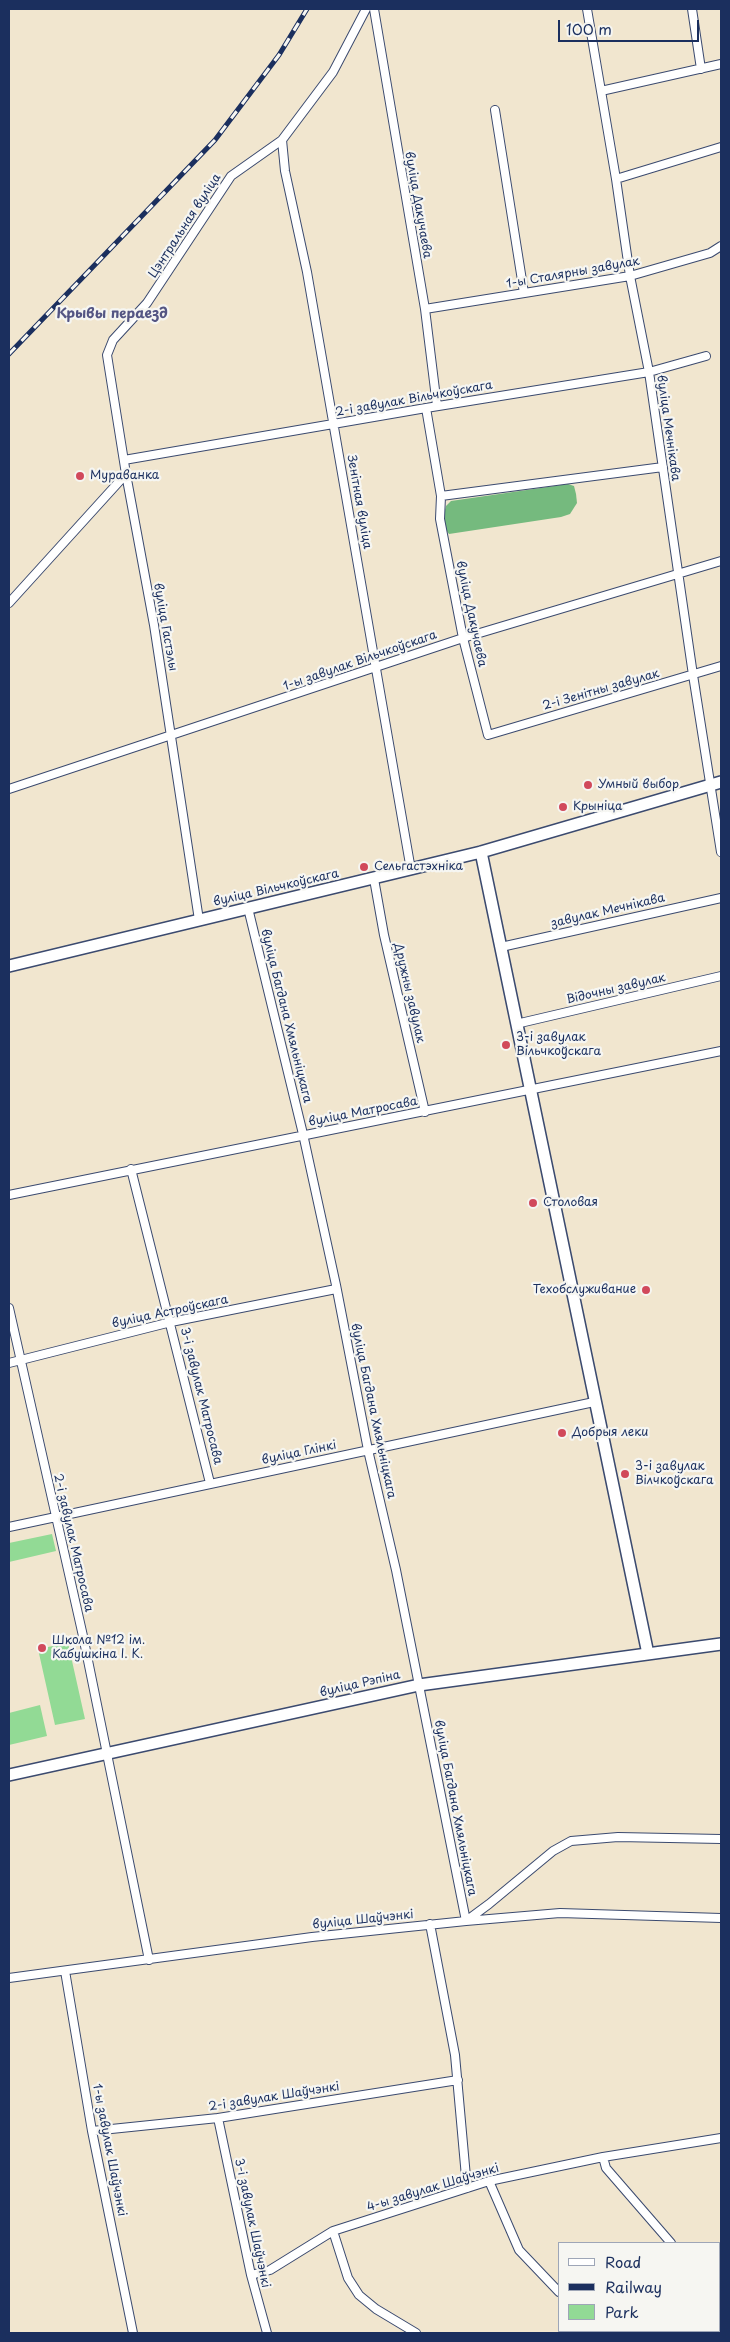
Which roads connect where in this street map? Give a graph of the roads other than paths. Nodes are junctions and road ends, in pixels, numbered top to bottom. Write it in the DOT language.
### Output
graph roads {
  1 [pos="366,9"];
  2 [pos="374,9"];
  3 [pos="587,9"];
  4 [pos="692,9"];
  5 [pos="721,64"];
  6 [pos="701,69"];
  7 [pos="601,91"];
  8 [pos="495,110"];
  9 [pos="282,140"];
  10 [pos="721,147"];
  11 [pos="616,179"];
  12 [pos="721,246"];
  13 [pos="630,276"];
  14 [pos="524,293"];
  15 [pos="425,309"];
  16 [pos="112,340"];
  17 [pos="706,356"];
  18 [pos="649,372"];
  19 [pos="437,406"];
  20 [pos="426,408"];
  21 [pos="333,424"];
  22 [pos="124,460"];
  23 [pos="663,467"];
  24 [pos="126,474"];
  25 [pos="441,496"];
  26 [pos="721,561"];
  27 [pos="679,573"];
  28 [pos="9,603"];
  29 [pos="463,638"];
  30 [pos="721,666"];
  31 [pos="376,667"];
  32 [pos="693,675"];
  33 [pos="172,735"];
  34 [pos="488,735"];
  35 [pos="716,784"];
  36 [pos="9,789"];
  37 [pos="481,852"];
  38 [pos="721,852"];
  39 [pos="411,870"];
  40 [pos="374,879"];
  41 [pos="721,898"];
  42 [pos="248,908"];
  43 [pos="199,920"];
  44 [pos="501,947"];
  45 [pos="9,966"];
  46 [pos="721,976"];
  47 [pos="516,1024"];
  48 [pos="721,1051"];
  49 [pos="530,1090"];
  50 [pos="425,1112"];
  51 [pos="303,1134"];
  52 [pos="131,1169"];
  53 [pos="9,1195"];
  54 [pos="336,1289"];
  55 [pos="9,1308"];
  56 [pos="171,1322"];
  57 [pos="20,1359"];
  58 [pos="9,1363"];
  59 [pos="594,1402"];
  60 [pos="368,1450"];
  61 [pos="210,1482"];
  62 [pos="56,1517"];
  63 [pos="9,1528"];
  64 [pos="721,1644"];
  65 [pos="648,1654"];
  66 [pos="419,1685"];
  67 [pos="107,1754"];
  68 [pos="9,1775"];
  69 [pos="721,1840"];
  70 [pos="721,1918"];
  71 [pos="466,1921"];
  72 [pos="430,1924"];
  73 [pos="149,1960"];
  74 [pos="65,1971"];
  75 [pos="9,1978"];
  76 [pos="458,2080"];
  77 [pos="218,2118"];
  78 [pos="92,2131"];
  79 [pos="721,2138"];
  80 [pos="603,2157"];
  81 [pos="489,2181"];
  82 [pos="467,2188"];
  83 [pos="333,2231"];
  84 [pos="670,2242"];
  85 [pos="251,2275"];
  86 [pos="558,2291"];
  87 [pos="133,2333"];
  88 [pos="267,2333"];
  89 [pos="416,2333"];
  1 -- 9 [label="street, Цэнтральная вуліца"];
  2 -- 15 [label="street, вуліца Дакучаева"];
  3 -- 7 [label="street, вуліца Мечнікава"];
  4 -- 6 [label="street"];
  5 -- 6 [label="street"];
  6 -- 7 [label="street"];
  7 -- 11 [label="street, вуліца Мечнікава"];
  8 -- 14 [label="street"];
  9 -- 16 [label="street, Цэнтральная вуліца"];
  9 -- 21 [label="street, Зенітная вуліца"];
  10 -- 11 [label="street"];
  11 -- 13 [label="street, вуліца Мечнікава"];
  12 -- 13 [label="street, 1-ы Сталярны завулак"];
  13 -- 14 [label="street, 1-ы Сталярны завулак"];
  13 -- 18 [label="street, вуліца Мечнікава"];
  14 -- 15 [label="street, 1-ы Сталярны завулак"];
  15 -- 19 [label="street, вуліца Дакучаева"];
  16 -- 22 [label="street, вуліца Гастэлы"];
  17 -- 18 [label="street, 2-і завулак Вільчкоўскага"];
  18 -- 19 [label="street, 2-і завулак Вільчкоўскага"];
  18 -- 23 [label="street, вуліца Мечнікава"];
  19 -- 20 [label="street, 2-і завулак Вільчкоўскага"];
  20 -- 21 [label="street, 2-і завулак Вільчкоўскага"];
  20 -- 25 [label="street, вуліца Дакучаева"];
  21 -- 22 [label="street, 2-і завулак Вільчкоўскага"];
  21 -- 31 [label="street, Зенітная вуліца"];
  22 -- 24 [label="street, вуліца Гастэлы"];
  23 -- 25 [label="street"];
  23 -- 27 [label="street, вуліца Мечнікава"];
  24 -- 28 [label="street"];
  24 -- 33 [label="street, вуліца Гастэлы"];
  25 -- 29 [label="street, вуліца Дакучаева"];
  26 -- 27 [label="street, 1-ы завулак Вільчкоўскага"];
  27 -- 29 [label="street, 1-ы завулак Вільчкоўскага"];
  27 -- 32 [label="street, вуліца Мечнікава"];
  29 -- 31 [label="street, 1-ы завулак Вільчкоўскага"];
  29 -- 34 [label="street, вуліца Дакучаева"];
  30 -- 32 [label="street, 2-і Зенітны завулак"];
  31 -- 33 [label="street, 1-ы завулак Вільчкоўскага"];
  31 -- 39 [label="street, Зенітная вуліца"];
  32 -- 34 [label="street, 2-і Зенітны завулак"];
  32 -- 35 [label="street, вуліца Мечнікава"];
  33 -- 36 [label="street, 1-ы завулак Вільчкоўскага"];
  33 -- 43 [label="street, вуліца Гастэлы"];
  35 -- 37 [label="street, вуліца Вільчкоўскага"];
  35 -- 38 [label="street, вуліца Мечнікава"];
  37 -- 39 [label="street, вуліца Вільчкоўскага"];
  37 -- 44 [label="street"];
  39 -- 40 [label="street, вуліца Вільчкоўскага"];
  40 -- 42 [label="street, вуліца Вільчкоўскага"];
  40 -- 50 [label="street, Дружны завулак"];
  41 -- 44 [label="street, завулак Мечнікава"];
  42 -- 43 [label="street, вуліца Вільчкоўскага"];
  42 -- 51 [label="street, вуліца Багдана Хмяльніцкага"];
  43 -- 45 [label="street, вуліца Вільчкоўскага"];
  44 -- 47 [label="street"];
  46 -- 47 [label="street, Відочны завулак"];
  47 -- 49 [label="street"];
  48 -- 49 [label="street, вуліца Матросава"];
  49 -- 50 [label="street, вуліца Матросава"];
  49 -- 59 [label="street"];
  50 -- 51 [label="street, вуліца Матросава"];
  51 -- 52 [label="street, вуліца Матросава"];
  51 -- 54 [label="street, вуліца Багдана Хмяльніцкага"];
  52 -- 53 [label="street, вуліца Матросава"];
  52 -- 56 [label="street, 3-і завулак Матросава"];
  54 -- 56 [label="street, вуліца Астроўскага"];
  54 -- 60 [label="street, вуліца Багдана Хмяльніцкага"];
  55 -- 57 [label="street, 2-і завулак Матросава"];
  56 -- 57 [label="street, вуліца Астроўскага"];
  56 -- 61 [label="street, 3-і завулак Матросава"];
  57 -- 58 [label="street, вуліца Астроўскага"];
  57 -- 62 [label="street, 2-і завулак Матросава"];
  59 -- 60 [label="street, вуліца Глінкі"];
  59 -- 65 [label="street"];
  60 -- 61 [label="street, вуліца Глінкі"];
  60 -- 66 [label="street, вуліца Багдана Хмяльніцкага"];
  61 -- 62 [label="street, вуліца Глінкі"];
  62 -- 63 [label="street, вуліца Глінкі"];
  62 -- 67 [label="street, 2-і завулак Матросава"];
  64 -- 65 [label="street, вуліца Рэпіна"];
  65 -- 66 [label="street, вуліца Рэпіна"];
  66 -- 67 [label="street, вуліца Рэпіна"];
  66 -- 71 [label="street, вуліца Багдана Хмяльніцкага"];
  67 -- 68 [label="street, вуліца Рэпіна"];
  67 -- 73 [label="street, 2-і завулак Матросава"];
  69 -- 71 [label="street"];
  70 -- 71 [label="street, вуліца Шаўчэнкі"];
  71 -- 72 [label="street, вуліца Шаўчэнкі"];
  72 -- 73 [label="street, вуліца Шаўчэнкі"];
  72 -- 76 [label="street"];
  73 -- 74 [label="street, вуліца Шаўчэнкі"];
  74 -- 75 [label="street, вуліца Шаўчэнкі"];
  74 -- 78 [label="street, 1-ы завулак Шаўчэнкі"];
  76 -- 77 [label="street, 2-і завулак Шаўчэнкі"];
  76 -- 82 [label="street"];
  77 -- 78 [label="street, 2-і завулак Шаўчэнкі"];
  77 -- 85 [label="street, 3-і завулак Шаўчэнкі"];
  78 -- 87 [label="street, 1-ы завулак Шаўчэнкі"];
  79 -- 80 [label="street, 4-ы завулак Шаўчэнкі"];
  80 -- 81 [label="street, 4-ы завулак Шаўчэнкі"];
  80 -- 84 [label="street"];
  81 -- 82 [label="street, 4-ы завулак Шаўчэнкі"];
  81 -- 86 [label="street"];
  82 -- 83 [label="street, 4-ы завулак Шаўчэнкі"];
  83 -- 85 [label="street, 4-ы завулак Шаўчэнкі"];
  83 -- 89 [label="street"];
  85 -- 88 [label="street, 3-і завулак Шаўчэнкі"];
}
